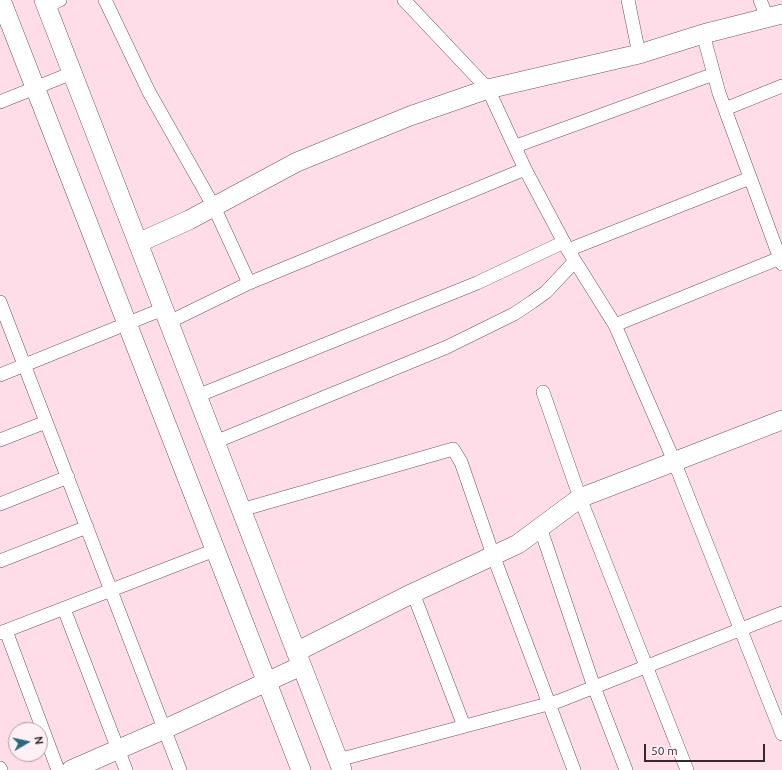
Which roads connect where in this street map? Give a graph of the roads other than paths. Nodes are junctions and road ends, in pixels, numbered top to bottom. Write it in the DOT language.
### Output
graph roads {
  1 [pos="1,0"];
  2 [pos="105,0"];
  3 [pos="404,0"];
  4 [pos="628,0"];
  5 [pos="760,0"];
  6 [pos="50,2"];
  7 [pos="774,16"];
  8 [pos="703,34"];
  9 [pos="639,54"];
  10 [pos="72,73"];
  11 [pos="714,74"];
  12 [pos="782,86"];
  13 [pos="36,88"];
  14 [pos="488,90"];
  15 [pos="0,102"];
  16 [pos="725,109"];
  17 [pos="516,146"];
  18 [pos="525,169"];
  19 [pos="750,178"];
  20 [pos="214,207"];
  21 [pos="138,243"];
  22 [pos="566,246"];
  23 [pos="781,261"];
  24 [pos="575,262"];
  25 [pos="249,283"];
  26 [pos="1,308"];
  27 [pos="166,315"];
  28 [pos="127,323"];
  29 [pos="616,325"];
  30 [pos="24,365"];
  31 [pos="0,375"];
  32 [pos="543,392"];
  33 [pos="197,396"];
  34 [pos="782,420"];
  35 [pos="46,422"];
  36 [pos="0,440"];
  37 [pos="215,442"];
  38 [pos="674,461"];
  39 [pos="68,477"];
  40 [pos="580,498"];
  41 [pos="0,504"];
  42 [pos="241,510"];
  43 [pos="87,527"];
  44 [pos="540,527"];
  45 [pos="215,550"];
  46 [pos="493,555"];
  47 [pos="0,561"];
  48 [pos="111,591"];
  49 [pos="413,593"];
  50 [pos="64,609"];
  51 [pos="782,614"];
  52 [pos="741,630"];
  53 [pos="3,632"];
  54 [pos="299,659"];
  55 [pos="646,667"];
  56 [pos="266,682"];
  57 [pos="594,687"];
  58 [pos="549,704"];
  59 [pos="464,726"];
  60 [pos="165,729"];
  61 [pos="782,734"];
  62 [pos="118,749"];
  63 [pos="340,765"];
  64 [pos="58,770"];
  65 [pos="71,770"];
  66 [pos="126,770"];
  67 [pos="180,770"];
  68 [pos="301,770"];
  69 [pos="574,770"];
  70 [pos="626,770"];
  71 [pos="687,770"];
  1 -- 13 [label="main road"];
  2 -- 20 [label="street"];
  3 -- 14 [label="street"];
  4 -- 9 [label="street"];
  5 -- 7 [label="street"];
  6 -- 10 [label="main road"];
  7 -- 8 [label="main road"];
  8 -- 9 [label="main road"];
  8 -- 11 [label="street"];
  9 -- 14 [label="main road"];
  10 -- 13 [label="street"];
  10 -- 21 [label="main road"];
  11 -- 16 [label="street"];
  11 -- 17 [label="street"];
  12 -- 16 [label="street"];
  13 -- 15 [label="street"];
  13 -- 28 [label="main road"];
  14 -- 17 [label="street"];
  14 -- 20 [label="main road"];
  16 -- 19 [label="street"];
  17 -- 18 [label="street"];
  18 -- 22 [label="street"];
  18 -- 25 [label="street"];
  19 -- 22 [label="street"];
  19 -- 23 [label="street"];
  20 -- 21 [label="main road"];
  20 -- 25 [label="street"];
  21 -- 27 [label="main road"];
  22 -- 24 [label="street"];
  22 -- 33 [label="street"];
  23 -- 29 [label="street"];
  24 -- 29 [label="street"];
  24 -- 37 [label="street"];
  25 -- 27 [label="street"];
  26 -- 30 [label="street"];
  27 -- 28 [label="street"];
  27 -- 33 [label="main road"];
  28 -- 30 [label="street"];
  28 -- 45 [label="main road"];
  29 -- 38 [label="street"];
  30 -- 31 [label="street"];
  30 -- 35 [label="street"];
  32 -- 40 [label="street"];
  33 -- 37 [label="main road"];
  34 -- 38 [label="main road"];
  35 -- 36 [label="street"];
  35 -- 39 [label="street"];
  37 -- 42 [label="main road"];
  38 -- 40 [label="main road"];
  38 -- 52 [label="street"];
  39 -- 41 [label="street"];
  39 -- 43 [label="street"];
  40 -- 44 [label="main road"];
  40 -- 55 [label="street"];
  42 -- 46 [label="street"];
  42 -- 54 [label="main road"];
  43 -- 47 [label="street"];
  43 -- 48 [label="street"];
  44 -- 46 [label="main road"];
  44 -- 57 [label="street"];
  45 -- 48 [label="street"];
  45 -- 56 [label="main road"];
  46 -- 49 [label="main road"];
  46 -- 58 [label="street"];
  48 -- 50 [label="street"];
  48 -- 60 [label="street"];
  49 -- 54 [label="main road"];
  49 -- 59 [label="street"];
  50 -- 53 [label="street"];
  50 -- 62 [label="street"];
  51 -- 52 [label="street"];
  52 -- 55 [label="street"];
  52 -- 61 [label="street"];
  53 -- 64 [label="street"];
  54 -- 56 [label="main road"];
  54 -- 63 [label="main road"];
  55 -- 57 [label="street"];
  55 -- 71 [label="street"];
  56 -- 60 [label="main road"];
  56 -- 68 [label="main road"];
  57 -- 58 [label="street"];
  57 -- 70 [label="street"];
  58 -- 59 [label="street"];
  58 -- 69 [label="street"];
  59 -- 63 [label="street"];
  60 -- 62 [label="main road"];
  60 -- 67 [label="street"];
  62 -- 65 [label="main road"];
  62 -- 66 [label="street"];
}
